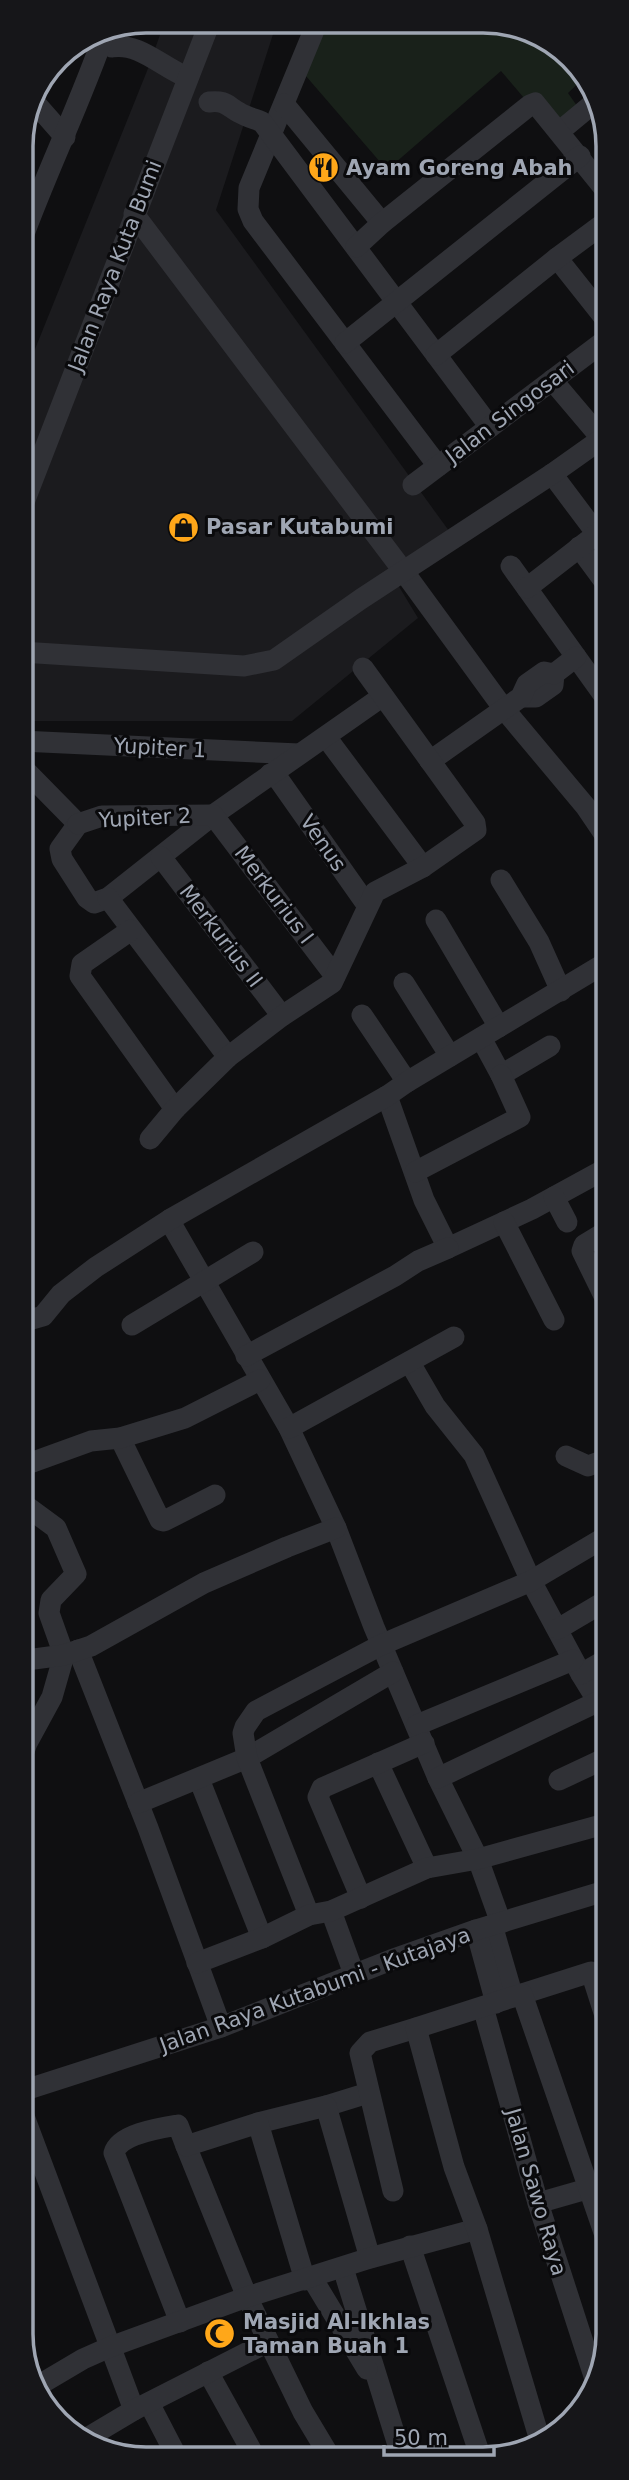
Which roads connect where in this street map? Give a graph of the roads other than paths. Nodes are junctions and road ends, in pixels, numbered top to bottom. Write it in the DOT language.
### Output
graph roads {
  1 [pos="204,33"];
  2 [pos="313,33"];
  3 [pos="108,40"];
  4 [pos="106,41"];
  5 [pos="181,80"];
  6 [pos="284,104"];
  7 [pos="589,107"];
  8 [pos="40,109"];
  9 [pos="559,131"];
  10 [pos="272,135"];
  11 [pos="65,137"];
  12 [pos="580,156"];
  13 [pos="596,177"];
  14 [pos="42,184"];
  15 [pos="33,190"];
  16 [pos="33,209"];
  17 [pos="134,214"];
  18 [pos="382,223"];
  19 [pos="596,229"];
  20 [pos="356,247"];
  21 [pos="557,258"];
  22 [pos="397,302"];
  23 [pos="596,307"];
  24 [pos="345,343"];
  25 [pos="596,347"];
  26 [pos="436,355"];
  27 [pos="552,380"];
  28 [pos="490,427"];
  29 [pos="596,427"];
  30 [pos="596,443"];
  31 [pos="438,466"];
  32 [pos="552,474"];
  33 [pos="33,479"];
  34 [pos="413,485"];
  35 [pos="596,523"];
  36 [pos="596,534"];
  37 [pos="579,547"];
  38 [pos="512,566"];
  39 [pos="596,570"];
  40 [pos="404,572"];
  41 [pos="527,588"];
  42 [pos="33,653"];
  43 [pos="576,657"];
  44 [pos="363,668"];
  45 [pos="596,685"];
  46 [pos="383,696"];
  47 [pos="512,703"];
  48 [pos="326,737"];
  49 [pos="33,742"];
  50 [pos="299,754"];
  51 [pos="430,761"];
  52 [pos="33,777"];
  53 [pos="275,777"];
  54 [pos="214,814"];
  55 [pos="596,822"];
  56 [pos="78,824"];
  57 [pos="161,857"];
  58 [pos="423,867"];
  59 [pos="501,880"];
  60 [pos="108,898"];
  61 [pos="367,905"];
  62 [pos="436,920"];
  63 [pos="131,930"];
  64 [pos="596,969"];
  65 [pos="335,976"];
  66 [pos="404,983"];
  67 [pos="561,990"];
  68 [pos="362,1015"];
  69 [pos="282,1016"];
  70 [pos="490,1033"];
  71 [pos="550,1046"];
  72 [pos="450,1056"];
  73 [pos="228,1057"];
  74 [pos="501,1074"];
  75 [pos="407,1082"];
  76 [pos="387,1096"];
  77 [pos="175,1109"];
  78 [pos="149,1139"];
  79 [pos="415,1172"];
  80 [pos="596,1174"];
  81 [pos="554,1197"];
  82 [pos="169,1220"];
  83 [pos="504,1222"];
  84 [pos="567,1222"];
  85 [pos="596,1238"];
  86 [pos="448,1248"];
  87 [pos="253,1252"];
  88 [pos="596,1277"];
  89 [pos="205,1283"];
  90 [pos="33,1319"];
  91 [pos="554,1320"];
  92 [pos="132,1325"];
  93 [pos="454,1337"];
  94 [pos="246,1356"];
  95 [pos="410,1363"];
  96 [pos="260,1380"];
  97 [pos="289,1428"];
  98 [pos="120,1438"];
  99 [pos="566,1456"];
  100 [pos="33,1462"];
  101 [pos="596,1463"];
  102 [pos="215,1495"];
  103 [pos="33,1511"];
  104 [pos="335,1528"];
  105 [pos="596,1543"];
  106 [pos="531,1581"];
  107 [pos="596,1607"];
  108 [pos="558,1629"];
  109 [pos="381,1645"];
  110 [pos="71,1653"];
  111 [pos="34,1659"];
  112 [pos="596,1662"];
  113 [pos="577,1667"];
  114 [pos="393,1672"];
  115 [pos="596,1700"];
  116 [pos="596,1712"];
  117 [pos="33,1732"];
  118 [pos="420,1734"];
  119 [pos="247,1758"];
  120 [pos="378,1763"];
  121 [pos="596,1763"];
  122 [pos="438,1778"];
  123 [pos="199,1779"];
  124 [pos="559,1780"];
  125 [pos="138,1803"];
  126 [pos="596,1826"];
  127 [pos="478,1859"];
  128 [pos="427,1868"];
  129 [pos="596,1894"];
  130 [pos="361,1898"];
  131 [pos="331,1911"];
  132 [pos="309,1915"];
  133 [pos="490,1926"];
  134 [pos="262,1938"];
  135 [pos="197,1963"];
  136 [pos="596,1970"];
  137 [pos="354,1974"];
  138 [pos="503,2000"];
  139 [pos="221,2027"];
  140 [pos="416,2028"];
  141 [pos="33,2087"];
  142 [pos="368,2093"];
  143 [pos="326,2106"];
  144 [pos="258,2123"];
  145 [pos="33,2140"];
  146 [pos="186,2146"];
  147 [pos="596,2182"];
  148 [pos="596,2187"];
  149 [pos="393,2191"];
  150 [pos="538,2203"];
  151 [pos="477,2229"];
  152 [pos="410,2246"];
  153 [pos="370,2258"];
  154 [pos="343,2268"];
  155 [pos="308,2279"];
  156 [pos="247,2297"];
  157 [pos="180,2322"];
  158 [pos="268,2342"];
  159 [pos="110,2347"];
  160 [pos="591,2366"];
  161 [pos="208,2372"];
  162 [pos="44,2382"];
  163 [pos="383,2395"];
  164 [pos="142,2407"];
  165 [pos="538,2432"];
  166 [pos="94,2434"];
  167 [pos="170,2447"];
  168 [pos="249,2447"];
  169 [pos="324,2447"];
  170 [pos="399,2447"];
  171 [pos="477,2447"];
  1 -- 5 [label="street, Jalan Raya Kuta Bumi"];
  2 -- 6 [label="street"];
  3 -- 5 [label="street"];
  4 -- 11 [label="street"];
  5 -- 10 [label="street"];
  5 -- 17 [label="street, Jalan Raya Kuta Bumi"];
  6 -- 10 [label="street"];
  6 -- 18 [label="street"];
  7 -- 9 [label="street"];
  8 -- 11 [label="street"];
  9 -- 12 [label="street"];
  9 -- 18 [label="street"];
  10 -- 20 [label="street"];
  10 -- 24 [label="street"];
  11 -- 14 [label="street"];
  12 -- 13 [label="street"];
  12 -- 22 [label="street"];
  14 -- 15 [label="street"];
  14 -- 16 [label="street"];
  17 -- 33 [label="street, Jalan Raya Kuta Bumi"];
  17 -- 40 [label="street"];
  18 -- 20 [label="street"];
  19 -- 21 [label="street"];
  20 -- 22 [label="street"];
  21 -- 23 [label="street"];
  21 -- 26 [label="street"];
  22 -- 24 [label="street"];
  22 -- 26 [label="street"];
  24 -- 31 [label="street"];
  25 -- 27 [label="street, Jalan Singosari"];
  26 -- 28 [label="street"];
  27 -- 28 [label="street, Jalan Singosari"];
  27 -- 29 [label="street"];
  28 -- 31 [label="street, Jalan Singosari"];
  30 -- 32 [label="street"];
  31 -- 34 [label="street, Jalan Singosari"];
  32 -- 35 [label="street"];
  32 -- 40 [label="street"];
  36 -- 37 [label="street"];
  37 -- 39 [label="street"];
  37 -- 41 [label="street"];
  38 -- 41 [label="street"];
  40 -- 42 [label="street"];
  40 -- 47 [label="street"];
  41 -- 43 [label="street"];
  43 -- 45 [label="street"];
  43 -- 47 [label="street"];
  44 -- 46 [label="street"];
  46 -- 48 [label="street"];
  46 -- 51 [label="street"];
  47 -- 51 [label="street"];
  47 -- 55 [label="street"];
  48 -- 50 [label="street"];
  48 -- 58 [label="street"];
  49 -- 50 [label="street, Yupiter 1"];
  50 -- 53 [label="street"];
  51 -- 58 [label="street"];
  52 -- 56 [label="street"];
  53 -- 54 [label="street"];
  53 -- 61 [label="street, Venus"];
  54 -- 56 [label="street, Yupiter 2"];
  54 -- 57 [label="street"];
  54 -- 65 [label="street, Merkurius I"];
  56 -- 60 [label="street"];
  57 -- 60 [label="street"];
  57 -- 69 [label="street, Merkurius II"];
  58 -- 61 [label="street"];
  59 -- 67 [label="street"];
  60 -- 63 [label="street"];
  61 -- 65 [label="street"];
  62 -- 70 [label="street"];
  63 -- 73 [label="street"];
  63 -- 77 [label="street"];
  64 -- 67 [label="street"];
  65 -- 69 [label="street"];
  66 -- 72 [label="street"];
  67 -- 70 [label="street"];
  68 -- 75 [label="street"];
  69 -- 73 [label="street"];
  70 -- 72 [label="street"];
  70 -- 74 [label="street"];
  71 -- 74 [label="street"];
  72 -- 75 [label="street"];
  73 -- 77 [label="street"];
  74 -- 79 [label="street"];
  75 -- 76 [label="street"];
  76 -- 79 [label="street"];
  76 -- 82 [label="street"];
  77 -- 78 [label="street"];
  79 -- 86 [label="street"];
  80 -- 81 [label="street"];
  81 -- 83 [label="street"];
  81 -- 84 [label="street"];
  82 -- 89 [label="street"];
  82 -- 90 [label="street"];
  83 -- 86 [label="street"];
  83 -- 91 [label="street"];
  85 -- 88 [label="street"];
  86 -- 94 [label="street"];
  87 -- 89 [label="street"];
  89 -- 92 [label="street"];
  89 -- 94 [label="street"];
  93 -- 95 [label="street"];
  94 -- 96 [label="street"];
  95 -- 97 [label="street"];
  95 -- 106 [label="street"];
  96 -- 97 [label="street"];
  96 -- 98 [label="street"];
  97 -- 104 [label="street"];
  98 -- 100 [label="street"];
  98 -- 102 [label="street"];
  99 -- 101 [label="street"];
  103 -- 110 [label="street"];
  104 -- 109 [label="street"];
  104 -- 110 [label="street"];
  105 -- 106 [label="street"];
  106 -- 108 [label="street"];
  106 -- 109 [label="street"];
  107 -- 108 [label="street"];
  108 -- 113 [label="street"];
  109 -- 114 [label="street"];
  109 -- 119 [label="street"];
  110 -- 111 [label="street"];
  110 -- 117 [label="street"];
  110 -- 125 [label="street"];
  112 -- 113 [label="street"];
  113 -- 115 [label="street"];
  113 -- 118 [label="street"];
  114 -- 118 [label="street"];
  114 -- 119 [label="street"];
  116 -- 122 [label="street"];
  118 -- 120 [label="street"];
  118 -- 122 [label="street"];
  119 -- 123 [label="street"];
  119 -- 132 [label="street"];
  120 -- 128 [label="street"];
  120 -- 130 [label="street"];
  121 -- 124 [label="street"];
  122 -- 127 [label="street"];
  123 -- 125 [label="street"];
  123 -- 134 [label="street"];
  125 -- 135 [label="street"];
  126 -- 127 [label="street"];
  127 -- 128 [label="street"];
  127 -- 133 [label="street"];
  128 -- 130 [label="street"];
  129 -- 133 [label="street, Jalan Raya Kutabumi - Kutajaya"];
  130 -- 131 [label="street"];
  131 -- 132 [label="street"];
  131 -- 137 [label="street"];
  132 -- 134 [label="street"];
  133 -- 137 [label="street, Jalan Raya Kutabumi - Kutajaya"];
  133 -- 138 [label="street"];
  134 -- 135 [label="street"];
  135 -- 139 [label="street"];
  136 -- 138 [label="street"];
  137 -- 139 [label="street, Jalan Raya Kutabumi - Kutajaya"];
  138 -- 140 [label="street"];
  138 -- 147 [label="street"];
  138 -- 150 [label="street, Jalan Sawo Raya"];
  139 -- 141 [label="street, Jalan Raya Kutabumi - Kutajaya"];
  140 -- 142 [label="street"];
  140 -- 151 [label="street"];
  142 -- 143 [label="street"];
  142 -- 149 [label="street"];
  143 -- 144 [label="street"];
  143 -- 153 [label="street"];
  144 -- 146 [label="street"];
  144 -- 155 [label="street"];
  145 -- 159 [label="street"];
  146 -- 156 [label="street"];
  146 -- 157 [label="street"];
  148 -- 150 [label="street"];
  150 -- 160 [label="street, Jalan Sawo Raya"];
  151 -- 152 [label="street"];
  151 -- 165 [label="street"];
  152 -- 153 [label="street"];
  152 -- 171 [label="street"];
  153 -- 154 [label="street"];
  154 -- 155 [label="street"];
  154 -- 163 [label="street"];
  155 -- 156 [label="street"];
  155 -- 163 [label="street"];
  156 -- 157 [label="street"];
  156 -- 158 [label="street"];
  157 -- 159 [label="street"];
  158 -- 161 [label="street"];
  158 -- 169 [label="street"];
  159 -- 162 [label="street"];
  159 -- 164 [label="street"];
  161 -- 164 [label="street"];
  161 -- 168 [label="street"];
  163 -- 170 [label="street"];
  164 -- 166 [label="street"];
  164 -- 167 [label="street"];
}
